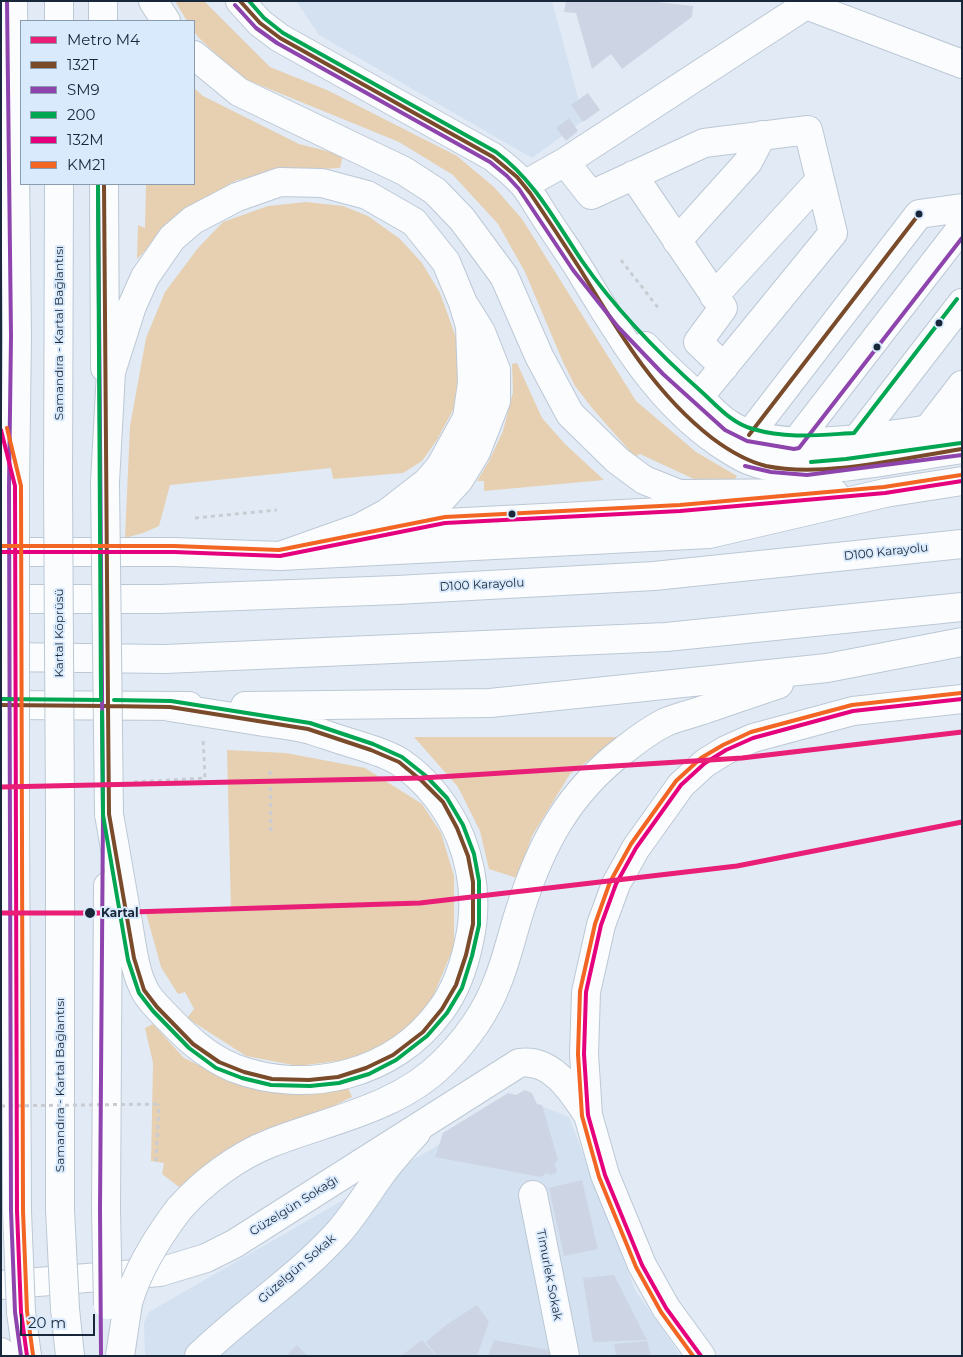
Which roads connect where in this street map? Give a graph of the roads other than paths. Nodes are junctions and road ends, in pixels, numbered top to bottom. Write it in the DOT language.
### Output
graph roads {
  1 [pos="14,1"];
  2 [pos="59,1"];
  3 [pos="103,1"];
  4 [pos="153,1"];
  5 [pos="240,1"];
  6 [pos="59,20"];
  7 [pos="103,20"];
  8 [pos="165,20"];
  9 [pos="195,56"];
  10 [pos="962,64"];
  11 [pos="762,135"];
  12 [pos="564,162"];
  13 [pos="633,175"];
  14 [pos="820,180"];
  15 [pos="59,185"];
  16 [pos="104,185"];
  17 [pos="524,185"];
  18 [pos="962,208"];
  19 [pos="962,227"];
  20 [pos="677,241"];
  21 [pos="578,266"];
  22 [pos="714,296"];
  23 [pos="962,303"];
  24 [pos="962,385"];
  25 [pos="962,424"];
  26 [pos="928,429"];
  27 [pos="1,430"];
  28 [pos="749,435"];
  29 [pos="858,439"];
  30 [pos="795,442"];
  31 [pos="962,449"];
  32 [pos="962,481"];
  33 [pos="105,482"];
  34 [pos="58,483"];
  35 [pos="15,486"];
  36 [pos="885,493"];
  37 [pos="962,544"];
  38 [pos="1,552"];
  39 [pos="280,556"];
  40 [pos="1,599"];
  41 [pos="962,607"];
  42 [pos="962,642"];
  43 [pos="1,657"];
  44 [pos="827,668"];
  45 [pos="962,699"];
  46 [pos="1,704"];
  47 [pos="170,707"];
  48 [pos="15,813"];
  49 [pos="60,814"];
  50 [pos="109,814"];
  51 [pos="1,842"];
  52 [pos="588,1115"];
  53 [pos="422,1126"];
  54 [pos="532,1195"];
  55 [pos="1,1285"];
  56 [pos="118,1304"];
  57 [pos="1,1352"];
  58 [pos="2,1356"];
  59 [pos="27,1356"];
  60 [pos="70,1356"];
  61 [pos="107,1356"];
  62 [pos="120,1356"];
  63 [pos="199,1356"];
  64 [pos="565,1356"];
  65 [pos="701,1356"];
  1 -- 35 [label="main road"];
  2 -- 6 [label="main road"];
  3 -- 7 [label="main road"];
  4 -- 8 [label="main road"];
  5 -- 17 [label="main road"];
  9 -- 36 [label="main road"];
  10 -- 12 [label="main road"];
  11 -- 13 [label="main road"];
  11 -- 14 [label="main road"];
  11 -- 20 [label="main road"];
  12 -- 13 [label="main road"];
  12 -- 17 [label="main road"];
  13 -- 20 [label="main road"];
  14 -- 22 [label="main road"];
  14 -- 22 [label="main road"];
  15 -- 34 [label="main road, Samandıra - Kartal Bağlantısı"];
  16 -- 33 [label="main road"];
  17 -- 21 [label="main road"];
  18 -- 28 [label="main road"];
  19 -- 30 [label="main road"];
  20 -- 22 [label="main road"];
  21 -- 28 [label="main road"];
  21 -- 31 [label="main road"];
  23 -- 29 [label="main road"];
  24 -- 26 [label="main road"];
  25 -- 26 [label="main road"];
  26 -- 29 [label="main road"];
  27 -- 35 [label="main road"];
  28 -- 30 [label="main road"];
  29 -- 30 [label="main road"];
  32 -- 36 [label="main road"];
  33 -- 39 [label="main road"];
  33 -- 50 [label="main road, bridge"];
  34 -- 49 [label="main road, Kartal Köprüsü, bridge"];
  35 -- 48 [label="main road, bridge"];
  36 -- 39 [label="main road"];
  37 -- 40 [label="main road, D100 Karayolu"];
  38 -- 39 [label="main road"];
  41 -- 43 [label="main road"];
  42 -- 44 [label="main road"];
  44 -- 47 [label="main road"];
  44 -- 56 [label="main road, bridge"];
  45 -- 52 [label="main road"];
  46 -- 47 [label="main road"];
  47 -- 50 [label="main road"];
  48 -- 51 [label="main road"];
  48 -- 59 [label="main road, bridge"];
  49 -- 60 [label="main road, Samandıra - Kartal Bağlantısı, bridge"];
  50 -- 56 [label="main road, bridge"];
  52 -- 53 [label="main road"];
  52 -- 65 [label="main road"];
  53 -- 55 [label="main road, Güzelgün Sokağı"];
  53 -- 63 [label="main road, Güzelgün Sokak"];
  54 -- 64 [label="main road, Timurlek Sokak"];
  56 -- 61 [label="main road"];
  56 -- 62 [label="main road"];
  57 -- 58 [label="main road"];
}
